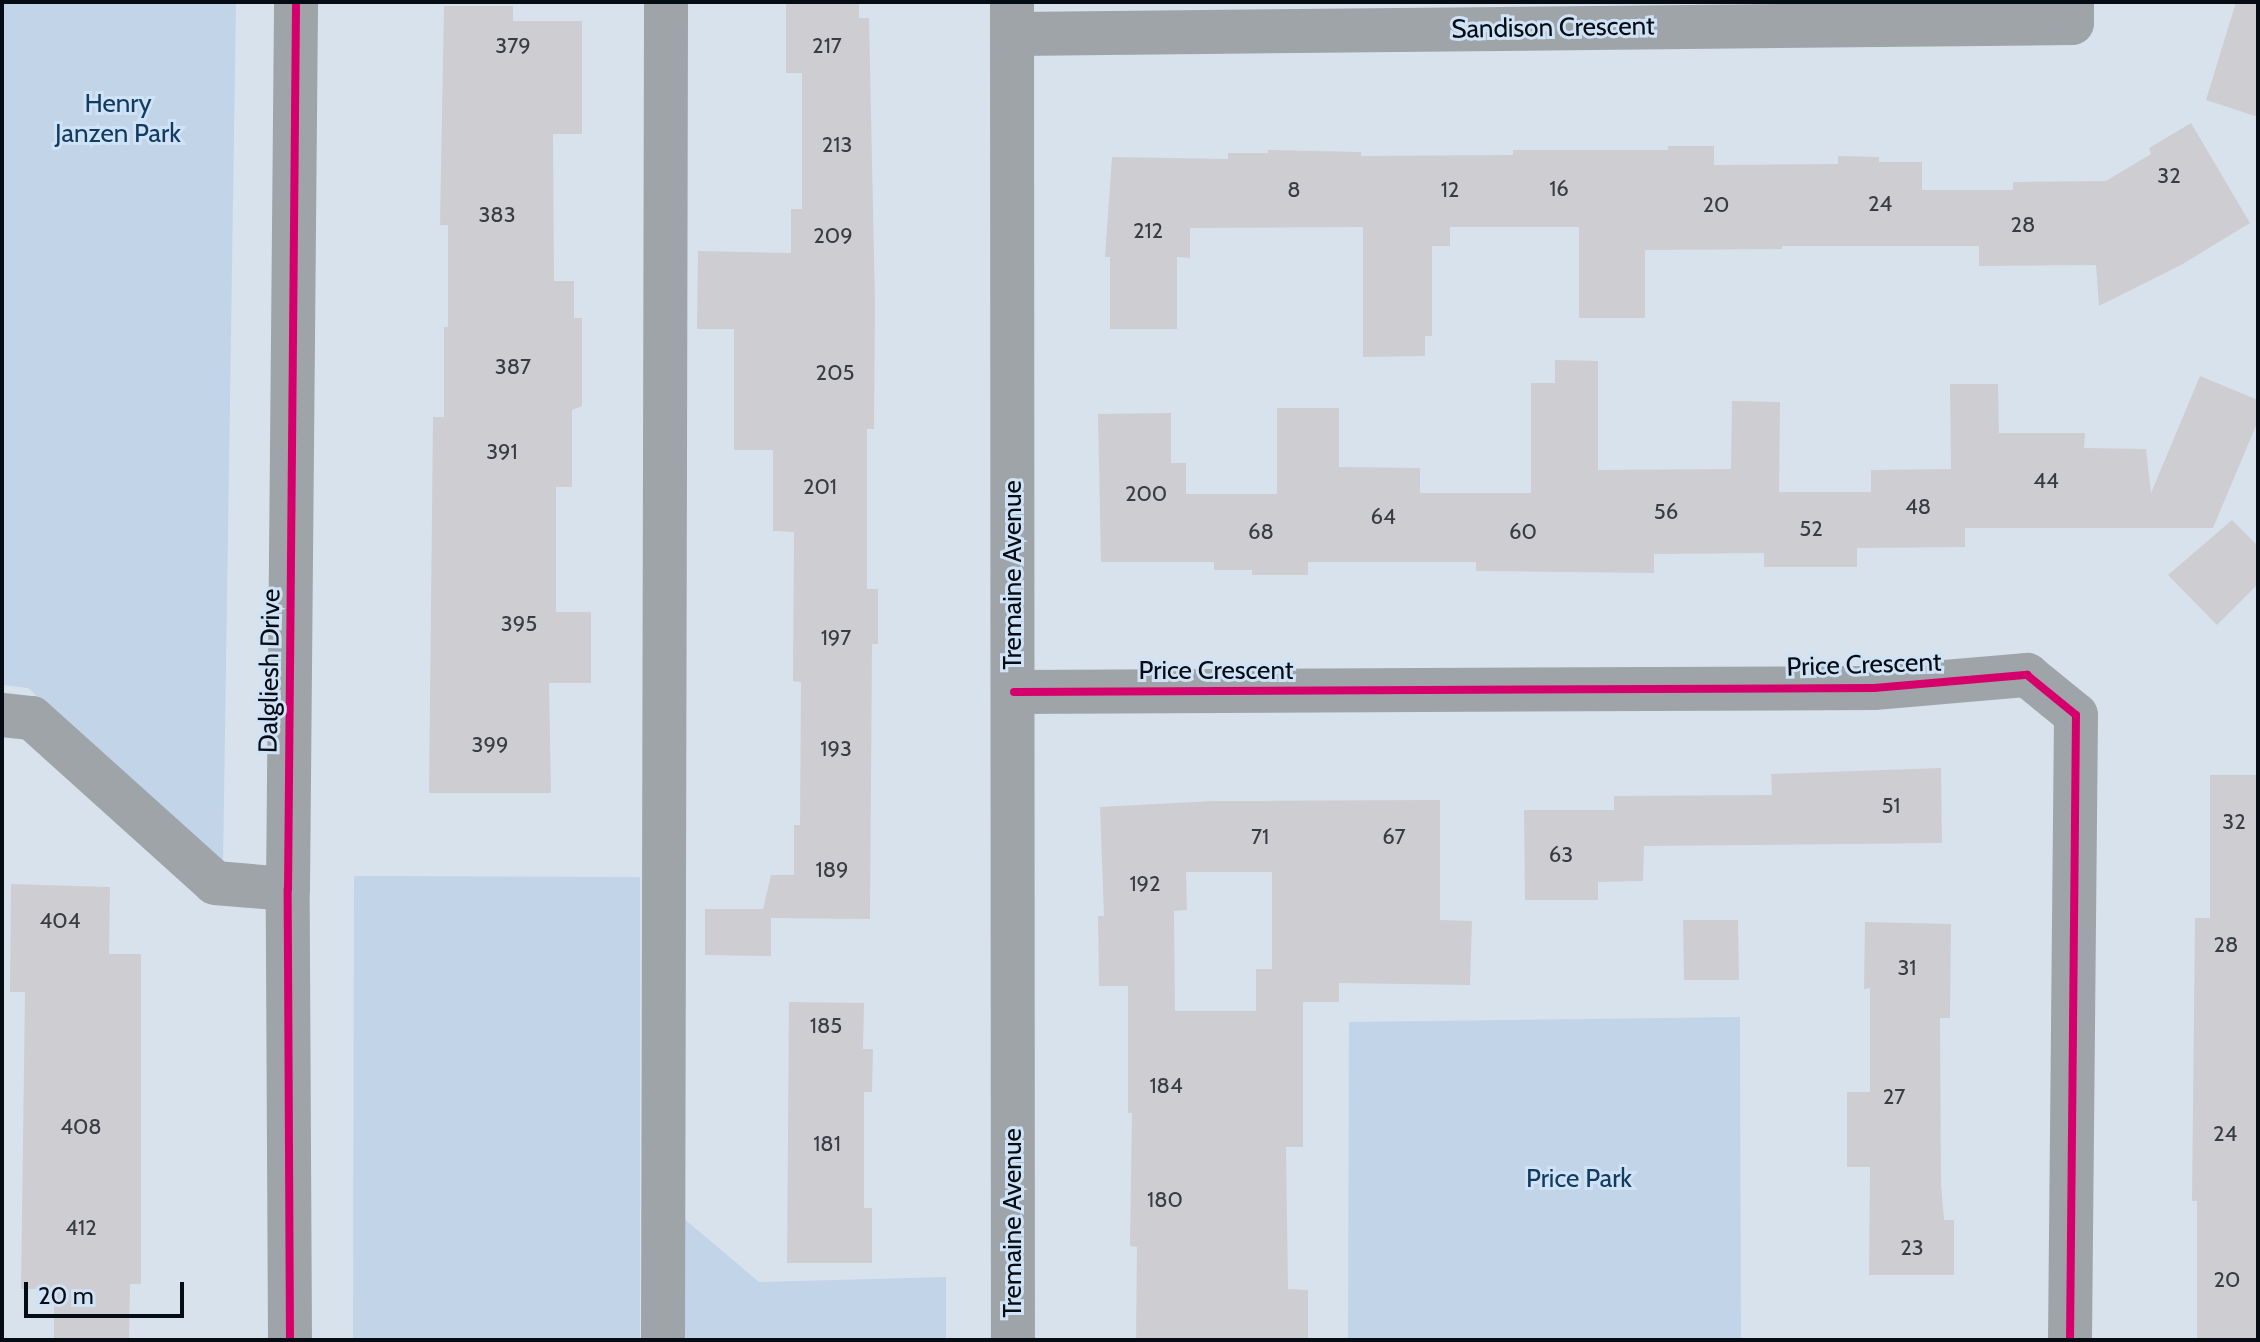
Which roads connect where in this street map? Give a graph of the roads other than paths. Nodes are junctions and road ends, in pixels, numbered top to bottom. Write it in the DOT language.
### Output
graph roads {
  1 [pos="296,2"];
  2 [pos="666,2"];
  3 [pos="2072,2"];
  4 [pos="1012,18"];
  5 [pos="1014,692"];
  6 [pos="2,715"];
  7 [pos="288,889"];
  8 [pos="290,1340"];
  9 [pos="663,1340"];
  10 [pos="1013,1340"];
  11 [pos="2070,1340"];
  1 -- 7 [label="street, Dalgliesh Drive"];
  2 -- 9 [label="street"];
  3 -- 4 [label="street, Sandison Crescent"];
  4 -- 5 [label="street, Tremaine Avenue"];
  5 -- 10 [label="street, Tremaine Avenue"];
  5 -- 11 [label="street, Price Crescent"];
  6 -- 7 [label="street"];
  7 -- 8 [label="street, Dalgliesh Drive"];
}
